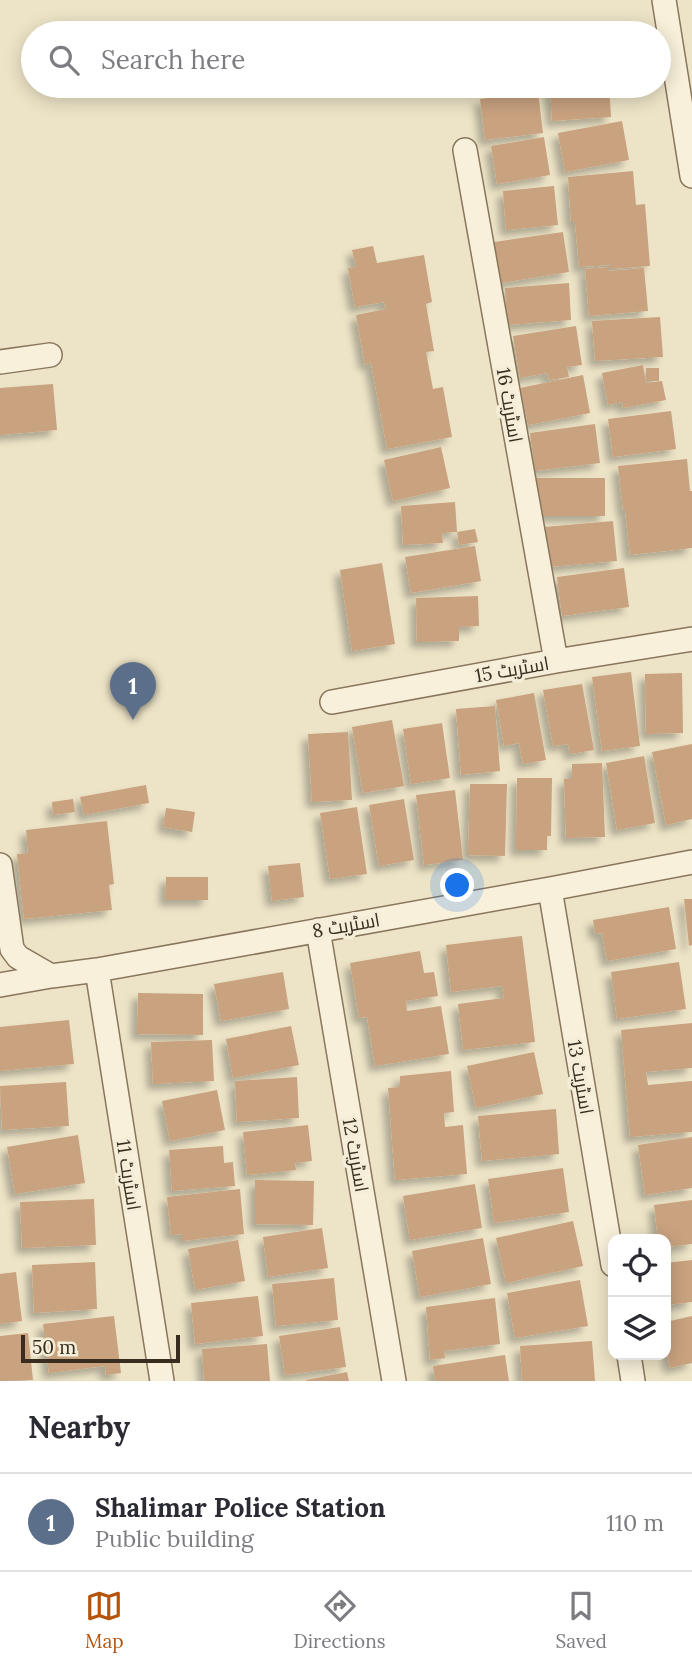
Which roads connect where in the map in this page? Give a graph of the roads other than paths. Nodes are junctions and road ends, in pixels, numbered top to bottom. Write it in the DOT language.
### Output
graph roads {
  1 [pos="664,0"];
  2 [pos="667,21"];
  3 [pos="671,44"];
  4 [pos="464,150"];
  5 [pos="692,176"];
  6 [pos="50,355"];
  7 [pos="0,362"];
  8 [pos="692,639"];
  9 [pos="556,661"];
  10 [pos="332,702"];
  11 [pos="692,862"];
  12 [pos="0,865"];
  13 [pos="550,889"];
  14 [pos="318,930"];
  15 [pos="97,970"];
  16 [pos="51,976"];
  17 [pos="0,985"];
  18 [pos="608,1235"];
  19 [pos="630,1360"];
  20 [pos="162,1381"];
  21 [pos="394,1381"];
  22 [pos="633,1381"];
  1 -- 2 [label="street"];
  3 -- 5 [label="street"];
  4 -- 9 [label="street, اسٹریٹ 16"];
  6 -- 7 [label="street"];
  8 -- 9 [label="street, اسٹریٹ 15"];
  9 -- 10 [label="street, اسٹریٹ 15"];
  11 -- 13 [label="street, اسٹریٹ 8"];
  12 -- 16 [label="street"];
  13 -- 14 [label="street, اسٹریٹ 8"];
  13 -- 18 [label="street, اسٹریٹ 13"];
  14 -- 15 [label="street, اسٹریٹ 8"];
  14 -- 21 [label="street, اسٹریٹ 12"];
  15 -- 16 [label="street, اسٹریٹ 8"];
  15 -- 20 [label="street, اسٹریٹ 11"];
  16 -- 17 [label="street, اسٹریٹ 8"];
  19 -- 22 [label="street"];
}
